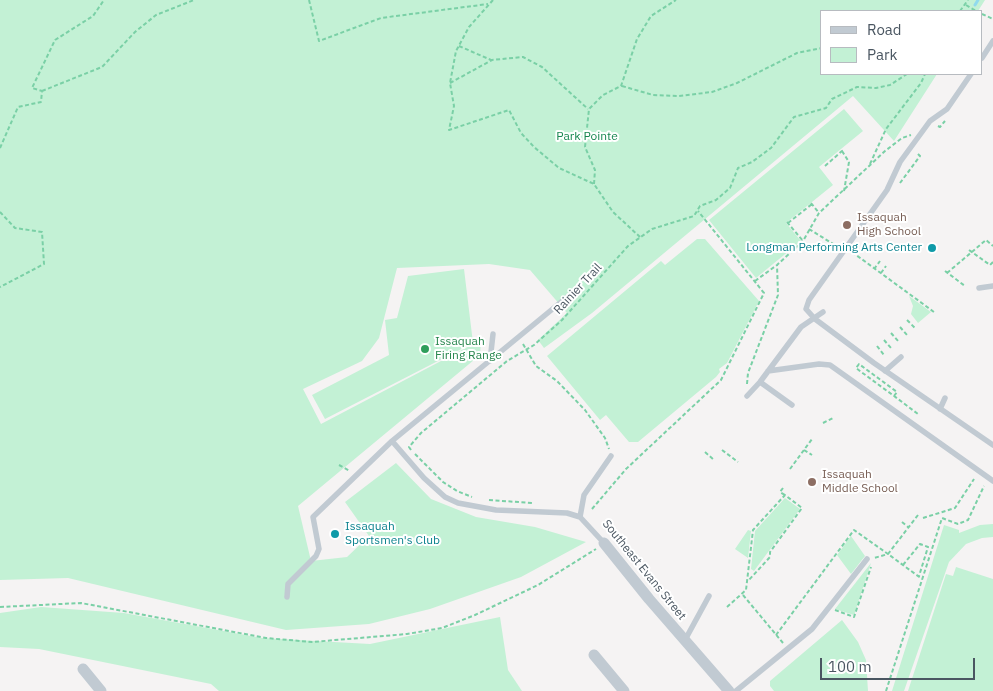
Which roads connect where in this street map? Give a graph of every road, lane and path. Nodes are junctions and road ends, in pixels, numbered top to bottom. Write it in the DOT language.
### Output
graph roads {
  1 [pos="104,0"];
  2 [pos="194,0"];
  3 [pos="310,0"];
  4 [pos="493,0"];
  5 [pos="676,0"];
  6 [pos="968,0"];
  7 [pos="488,4"];
  8 [pos="965,4"];
  9 [pos="961,10"];
  10 [pos="974,10"];
  11 [pos="993,41"];
  12 [pos="459,46"];
  13 [pos="820,48"];
  14 [pos="983,56"];
  15 [pos="492,60"];
  16 [pos="905,75"];
  17 [pos="925,75"];
  18 [pos="970,75"];
  19 [pos="450,83"];
  20 [pos="621,86"];
  21 [pos="42,91"];
  22 [pos="589,110"];
  23 [pos="949,119"];
  24 [pos="935,124"];
  25 [pos="912,135"];
  26 [pos="0,148"];
  27 [pos="914,151"];
  28 [pos="825,166"];
  29 [pos="869,166"];
  30 [pos="594,184"];
  31 [pos="898,186"];
  32 [pos="844,191"];
  33 [pos="698,211"];
  34 [pos="0,212"];
  35 [pos="819,213"];
  36 [pos="809,229"];
  37 [pos="640,237"];
  38 [pos="803,241"];
  39 [pos="833,244"];
  40 [pos="993,246"];
  41 [pos="971,251"];
  42 [pos="852,252"];
  43 [pos="880,261"];
  44 [pos="993,262"];
  45 [pos="777,265"];
  46 [pos="886,266"];
  47 [pos="874,269"];
  48 [pos="881,273"];
  49 [pos="755,281"];
  50 [pos="965,286"];
  51 [pos="993,286"];
  52 [pos="0,287"];
  53 [pos="979,288"];
  54 [pos="572,293"];
  55 [pos="823,312"];
  56 [pos="934,312"];
  57 [pos="815,319"];
  58 [pos="907,320"];
  59 [pos="900,327"];
  60 [pos="915,328"];
  61 [pos="892,333"];
  62 [pos="493,334"];
  63 [pos="907,335"];
  64 [pos="519,338"];
  65 [pos="884,340"];
  66 [pos="899,342"];
  67 [pos="876,346"];
  68 [pos="866,348"];
  69 [pos="891,348"];
  70 [pos="527,349"];
  71 [pos="860,352"];
  72 [pos="884,355"];
  73 [pos="901,357"];
  74 [pos="490,361"];
  75 [pos="768,371"];
  76 [pos="886,371"];
  77 [pos="760,382"];
  78 [pos="747,385"];
  79 [pos="747,396"];
  80 [pos="894,396"];
  81 [pos="945,398"];
  82 [pos="792,406"];
  83 [pos="940,409"];
  84 [pos="918,414"];
  85 [pos="833,418"];
  86 [pos="822,423"];
  87 [pos="812,439"];
  88 [pos="392,441"];
  89 [pos="993,445"];
  90 [pos="722,450"];
  91 [pos="804,450"];
  92 [pos="705,452"];
  93 [pos="812,455"];
  94 [pos="611,456"];
  95 [pos="714,459"];
  96 [pos="738,462"];
  97 [pos="339,465"];
  98 [pos="790,469"];
  99 [pos="356,475"];
  100 [pos="974,479"];
  101 [pos="993,481"];
  102 [pos="984,486"];
  103 [pos="783,488"];
  104 [pos="785,496"];
  105 [pos="478,499"];
  106 [pos="488,500"];
  107 [pos="538,503"];
  108 [pos="592,509"];
  109 [pos="918,514"];
  110 [pos="580,517"];
  111 [pos="923,518"];
  112 [pos="902,522"];
  113 [pos="908,527"];
  114 [pos="604,543"];
  115 [pos="592,551"];
  116 [pos="888,554"];
  117 [pos="867,560"];
  118 [pos="903,566"];
  119 [pos="871,567"];
  120 [pos="919,577"];
  121 [pos="922,579"];
  122 [pos="748,580"];
  123 [pos="742,594"];
  124 [pos="708,596"];
  125 [pos="287,597"];
  126 [pos="0,607"];
  127 [pos="727,608"];
  128 [pos="828,608"];
  129 [pos="776,634"];
  130 [pos="685,640"];
  131 [pos="788,649"];
  132 [pos="594,655"];
  133 [pos="83,669"];
  134 [pos="101,691"];
  135 [pos="624,691"];
  136 [pos="729,691"];
  137 [pos="736,691"];
  138 [pos="886,691"];
  1 -- 21 [label="path"];
  2 -- 21 [label="path"];
  3 -- 7 [label="path"];
  4 -- 7 [label="path"];
  5 -- 20 [label="path"];
  6 -- 8 [label="path"];
  7 -- 12 [label="path"];
  8 -- 9 [label="path"];
  8 -- 10 [label="path"];
  11 -- 14 [label="lane"];
  12 -- 15 [label="path"];
  12 -- 19 [label="path"];
  13 -- 20 [label="path"];
  15 -- 19 [label="path"];
  15 -- 22 [label="path"];
  16 -- 33 [label="path, Rainier Trail"];
  17 -- 29 [label="path"];
  18 -- 57 [label="lane"];
  19 -- 30 [label="path"];
  20 -- 22 [label="path"];
  21 -- 26 [label="path"];
  22 -- 30 [label="path"];
  23 -- 24 [label="path"];
  25 -- 29 [label="path"];
  27 -- 31 [label="path"];
  28 -- 32 [label="path"];
  29 -- 32 [label="path"];
  30 -- 37 [label="path"];
  32 -- 35 [label="path"];
  33 -- 37 [label="path, Rainier Trail"];
  33 -- 49 [label="path"];
  34 -- 52 [label="path"];
  35 -- 36 [label="path"];
  35 -- 38 [label="path"];
  36 -- 38 [label="path"];
  36 -- 39 [label="path"];
  37 -- 70 [label="path, Rainier Trail"];
  38 -- 45 [label="path"];
  40 -- 41 [label="path"];
  41 -- 44 [label="path"];
  41 -- 50 [label="path"];
  42 -- 47 [label="path"];
  43 -- 47 [label="path"];
  45 -- 49 [label="path"];
  45 -- 78 [label="path"];
  46 -- 48 [label="path"];
  47 -- 48 [label="path"];
  48 -- 56 [label="path"];
  49 -- 108 [label="path"];
  51 -- 53 [label="lane"];
  54 -- 64 [label="lane"];
  55 -- 57 [label="lane"];
  57 -- 71 [label="lane"];
  57 -- 75 [label="lane"];
  58 -- 60 [label="path"];
  59 -- 63 [label="path"];
  61 -- 66 [label="path"];
  62 -- 74 [label="lane"];
  64 -- 70 [label="path"];
  64 -- 74 [label="lane"];
  65 -- 69 [label="path"];
  67 -- 72 [label="path"];
  68 -- 71 [label="lane"];
  70 -- 94 [label="path"];
  70 -- 105 [label="path, Rainier Trail"];
  71 -- 76 [label="lane"];
  73 -- 76 [label="lane"];
  74 -- 88 [label="lane"];
  75 -- 77 [label="lane"];
  75 -- 101 [label="lane"];
  76 -- 83 [label="lane"];
  77 -- 79 [label="lane"];
  77 -- 82 [label="lane"];
  80 -- 80 [label="path"];
  80 -- 84 [label="path"];
  81 -- 83 [label="lane"];
  83 -- 89 [label="lane"];
  85 -- 86 [label="path"];
  87 -- 91 [label="path"];
  88 -- 99 [label="lane"];
  88 -- 110 [label="lane"];
  90 -- 96 [label="path"];
  91 -- 93 [label="path"];
  91 -- 98 [label="path"];
  92 -- 95 [label="path"];
  94 -- 110 [label="lane"];
  97 -- 99 [label="path"];
  99 -- 125 [label="lane"];
  100 -- 111 [label="path"];
  102 -- 121 [label="path"];
  103 -- 104 [label="path"];
  104 -- 122 [label="path"];
  104 -- 122 [label="path"];
  106 -- 107 [label="path"];
  109 -- 113 [label="path"];
  110 -- 114 [label="lane, Southeast Evans Street"];
  112 -- 113 [label="path"];
  113 -- 116 [label="path"];
  114 -- 130 [label="street, Southeast Evans Street"];
  115 -- 126 [label="path"];
  116 -- 117 [label="path"];
  116 -- 118 [label="path"];
  116 -- 129 [label="path"];
  117 -- 128 [label="lane"];
  118 -- 120 [label="path"];
  118 -- 120 [label="path"];
  119 -- 128 [label="path"];
  120 -- 121 [label="path"];
  121 -- 138 [label="path"];
  122 -- 123 [label="path"];
  123 -- 127 [label="path"];
  123 -- 129 [label="path"];
  124 -- 130 [label="lane"];
  128 -- 131 [label="lane"];
  129 -- 131 [label="path"];
  130 -- 136 [label="street, Southeast Evans Street"];
  131 -- 137 [label="lane"];
  132 -- 135 [label="street"];
  133 -- 134 [label="street"];
}
